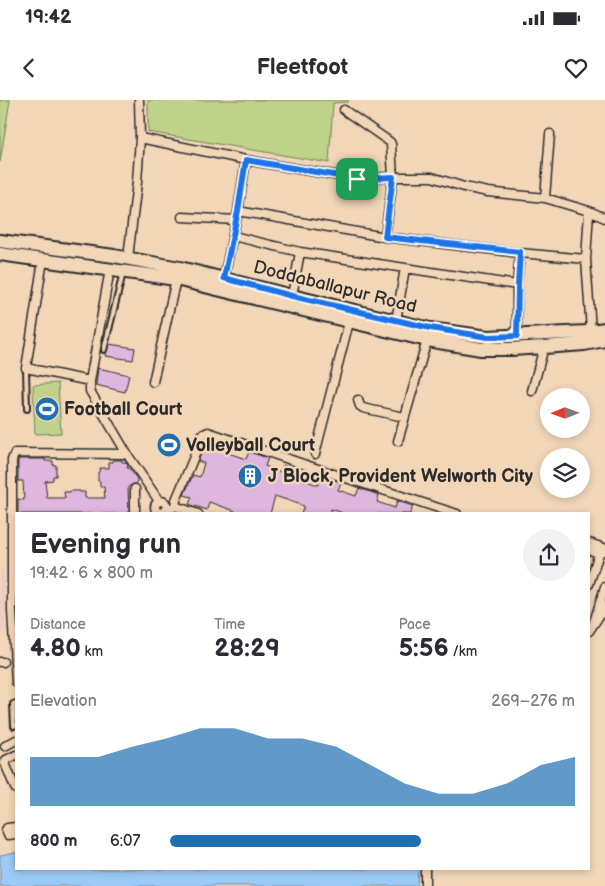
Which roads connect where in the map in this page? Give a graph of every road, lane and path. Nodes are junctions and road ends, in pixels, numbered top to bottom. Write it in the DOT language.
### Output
graph roads {
  1 [pos="139,100"];
  2 [pos="344,110"];
  3 [pos="550,134"];
  4 [pos="140,138"];
  5 [pos="246,160"];
  6 [pos="393,177"];
  7 [pos="544,198"];
  8 [pos="238,211"];
  9 [pos="589,211"];
  10 [pos="182,217"];
  11 [pos="605,218"];
  12 [pos="236,220"];
  13 [pos="232,236"];
  14 [pos="385,237"];
  15 [pos="2,247"];
  16 [pos="300,252"];
  17 [pos="520,252"];
  18 [pos="128,258"];
  19 [pos="586,259"];
  20 [pos="43,260"];
  21 [pos="405,268"];
  22 [pos="110,269"];
  23 [pos="123,271"];
  24 [pos="224,278"];
  25 [pos="176,279"];
  26 [pos="518,285"];
  27 [pos="292,296"];
  28 [pos="396,321"];
  29 [pos="348,322"];
  30 [pos="605,329"];
  31 [pos="591,331"];
  32 [pos="517,336"];
  33 [pos="427,340"];
  34 [pos="605,340"];
  35 [pos="544,347"];
  36 [pos="104,350"];
  37 [pos="26,368"];
  38 [pos="90,381"];
  39 [pos="153,382"];
  40 [pos="532,390"];
  41 [pos="358,400"];
  42 [pos="26,409"];
  43 [pos="404,417"];
  44 [pos="398,441"];
  45 [pos="127,454"];
  46 [pos="315,454"];
  47 [pos="135,489"];
  48 [pos="174,506"];
  49 [pos="432,510"];
  50 [pos="135,512"];
  51 [pos="162,512"];
  52 [pos="192,512"];
  53 [pos="444,512"];
  54 [pos="14,535"];
  55 [pos="590,543"];
  56 [pos="602,552"];
  57 [pos="590,582"];
  58 [pos="605,586"];
  59 [pos="605,607"];
  60 [pos="14,613"];
  61 [pos="591,628"];
  62 [pos="15,648"];
  63 [pos="15,703"];
  64 [pos="15,726"];
  65 [pos="15,741"];
  66 [pos="5,746"];
  67 [pos="15,756"];
  68 [pos="15,788"];
  69 [pos="15,827"];
  70 [pos="15,834"];
  71 [pos="425,870"];
  72 [pos="425,886"];
  1 -- 4 [label="street"];
  2 -- 6 [label="street"];
  3 -- 7 [label="street"];
  4 -- 5 [label="street"];
  4 -- 18 [label="street"];
  5 -- 6 [label="street"];
  5 -- 8 [label="street"];
  6 -- 7 [label="street"];
  6 -- 14 [label="street"];
  7 -- 9 [label="street"];
  8 -- 12 [label="street"];
  8 -- 14 [label="street"];
  9 -- 11 [label="street"];
  9 -- 19 [label="street"];
  10 -- 12 [label="street"];
  12 -- 13 [label="street"];
  13 -- 16 [label="street"];
  13 -- 24 [label="street"];
  14 -- 17 [label="street"];
  15 -- 18 [label="main road, Doddaballapur Road"];
  15 -- 20 [label="main road, Doddaballapur Road"];
  16 -- 21 [label="street"];
  16 -- 27 [label="street"];
  17 -- 19 [label="street"];
  17 -- 26 [label="street"];
  18 -- 24 [label="main road, Doddaballapur Road"];
  19 -- 31 [label="street"];
  20 -- 22 [label="main road, Doddaballapur Road"];
  20 -- 37 [label="street"];
  21 -- 26 [label="street"];
  21 -- 28 [label="street"];
  22 -- 23 [label="main road, Doddaballapur Road"];
  22 -- 38 [label="street"];
  23 -- 25 [label="main road, Doddaballapur Road"];
  23 -- 36 [label="lane"];
  24 -- 27 [label="main road, Doddaballapur Road"];
  25 -- 29 [label="main road, Doddaballapur Road"];
  25 -- 39 [label="street"];
  26 -- 32 [label="street"];
  27 -- 28 [label="main road, Doddaballapur Road"];
  28 -- 32 [label="main road, Doddaballapur Road"];
  29 -- 33 [label="main road, Doddaballapur Road"];
  29 -- 46 [label="street"];
  30 -- 31 [label="main road, Doddaballapur Road"];
  31 -- 32 [label="main road, Doddaballapur Road"];
  33 -- 35 [label="main road, Doddaballapur Road"];
  33 -- 43 [label="street"];
  34 -- 35 [label="main road, Doddaballapur Road"];
  35 -- 40 [label="street"];
  37 -- 38 [label="street"];
  37 -- 42 [label="lane"];
  38 -- 45 [label="street"];
  41 -- 43 [label="street"];
  43 -- 44 [label="street"];
  45 -- 51 [label="street"];
  45 -- 54 [label="street"];
  47 -- 50 [label="street"];
  48 -- 49 [label="street"];
  48 -- 51 [label="street"];
  48 -- 52 [label="street"];
  49 -- 53 [label="street"];
  54 -- 60 [label="street"];
  55 -- 56 [label="street"];
  56 -- 57 [label="street"];
  58 -- 61 [label="street"];
  59 -- 61 [label="street"];
  60 -- 62 [label="street"];
  63 -- 64 [label="lane"];
  65 -- 66 [label="street"];
  67 -- 68 [label="street"];
  69 -- 70 [label="street"];
  71 -- 72 [label="street"];
}
